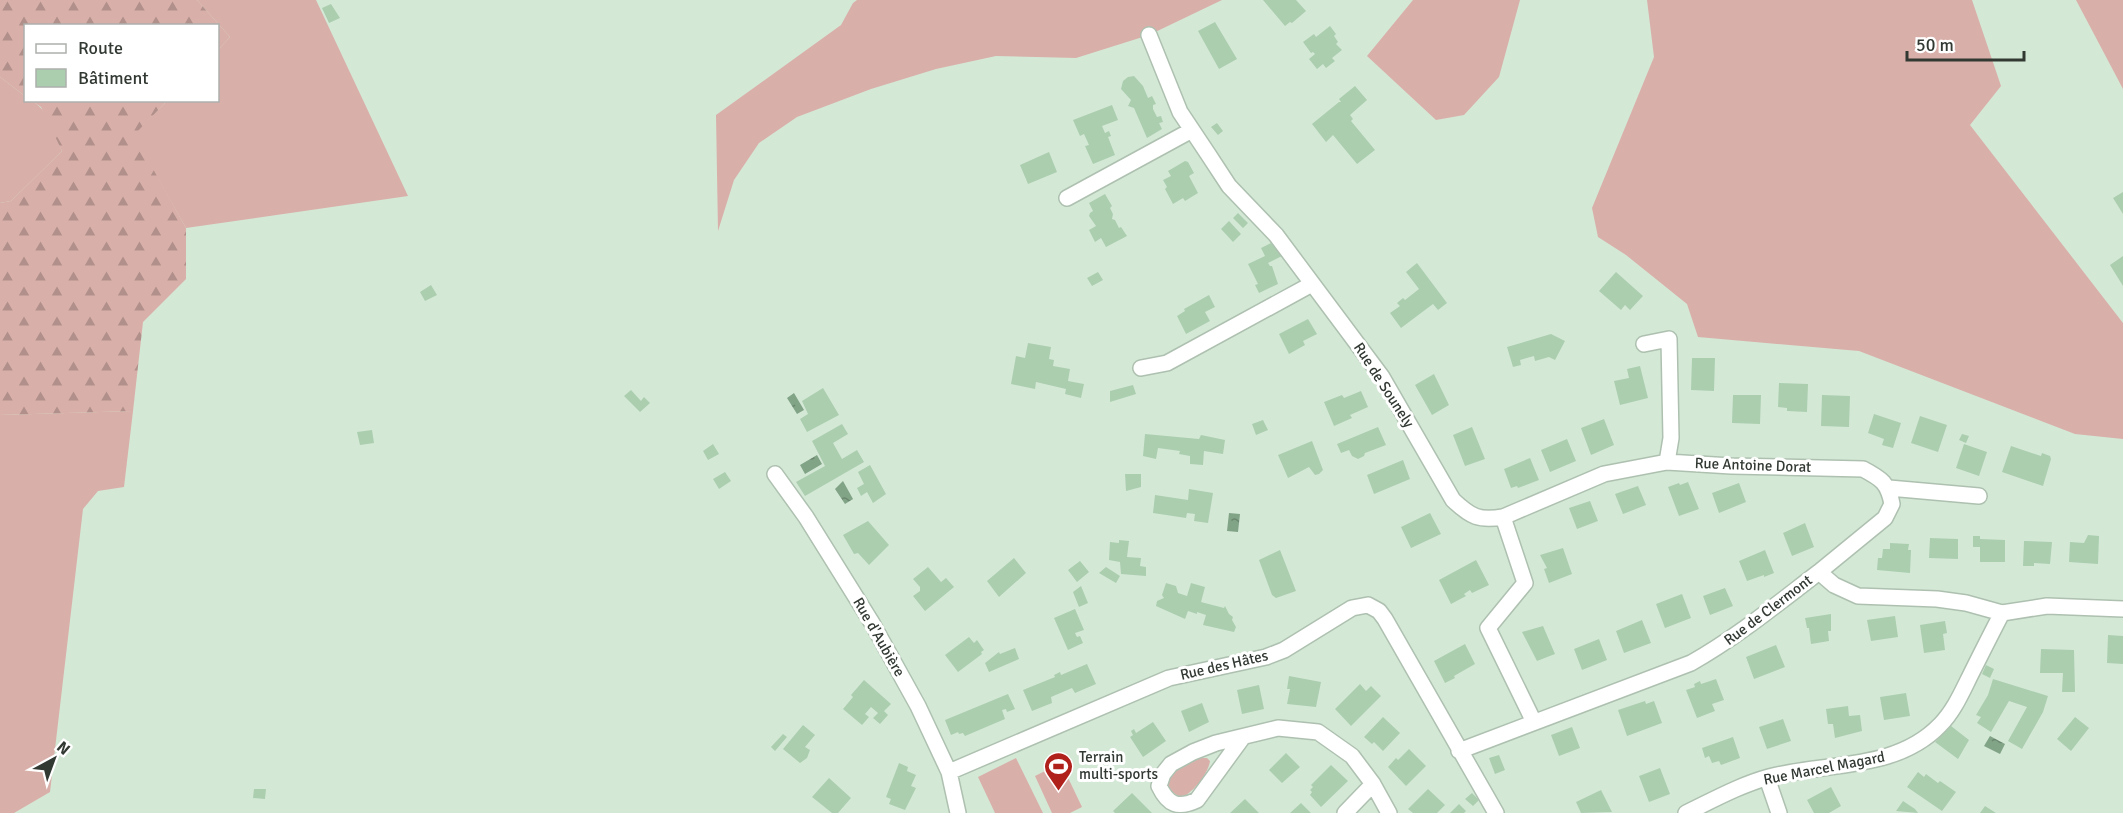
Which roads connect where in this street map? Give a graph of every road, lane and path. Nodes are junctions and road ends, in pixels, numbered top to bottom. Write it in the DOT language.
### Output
graph roads {
  1 [pos="1149,35"];
  2 [pos="1192,130"];
  3 [pos="1067,198"];
  4 [pos="1312,284"];
  5 [pos="1644,344"];
  6 [pos="1141,368"];
  7 [pos="1666,462"];
  8 [pos="775,474"];
  9 [pos="1889,488"];
  10 [pos="1979,496"];
  11 [pos="1503,517"];
  12 [pos="1819,572"];
  13 [pos="2123,609"];
  14 [pos="2002,613"];
  15 [pos="1534,722"];
  16 [pos="1243,737"];
  17 [pos="1460,751"];
  18 [pos="949,772"];
  19 [pos="1767,778"];
  20 [pos="1373,784"];
  21 [pos="953,810"];
  22 [pos="1345,813"];
  23 [pos="1389,813"];
  24 [pos="1496,813"];
  25 [pos="1686,813"];
  26 [pos="1779,813"];
  1 -- 2 [label="street, Rue de Sounely"];
  2 -- 3 [label="street"];
  2 -- 4 [label="street, Rue de Sounely"];
  4 -- 6 [label="street"];
  4 -- 11 [label="street, Rue de Sounely"];
  5 -- 7 [label="street"];
  7 -- 9 [label="street, Rue Antoine Dorat"];
  7 -- 11 [label="street, Rue Antoine Dorat"];
  8 -- 18 [label="street, Rue d'Aubière"];
  9 -- 10 [label="street"];
  9 -- 12 [label="street"];
  11 -- 15 [label="street"];
  12 -- 14 [label="street, Rue de Clermont"];
  12 -- 15 [label="street, Rue de Clermont"];
  13 -- 14 [label="street, Rue de Clermont"];
  14 -- 19 [label="street, Rue Marcel Magard"];
  15 -- 17 [label="street, Rue de Clermont"];
  16 -- 16 [label="street"];
  16 -- 20 [label="street"];
  17 -- 18 [label="street, Rue des Hâtes"];
  17 -- 24 [label="street"];
  18 -- 21 [label="street, Rue d'Aubière"];
  19 -- 25 [label="street, Rue Marcel Magard"];
  19 -- 26 [label="street"];
  20 -- 22 [label="street"];
  20 -- 23 [label="street"];
}
